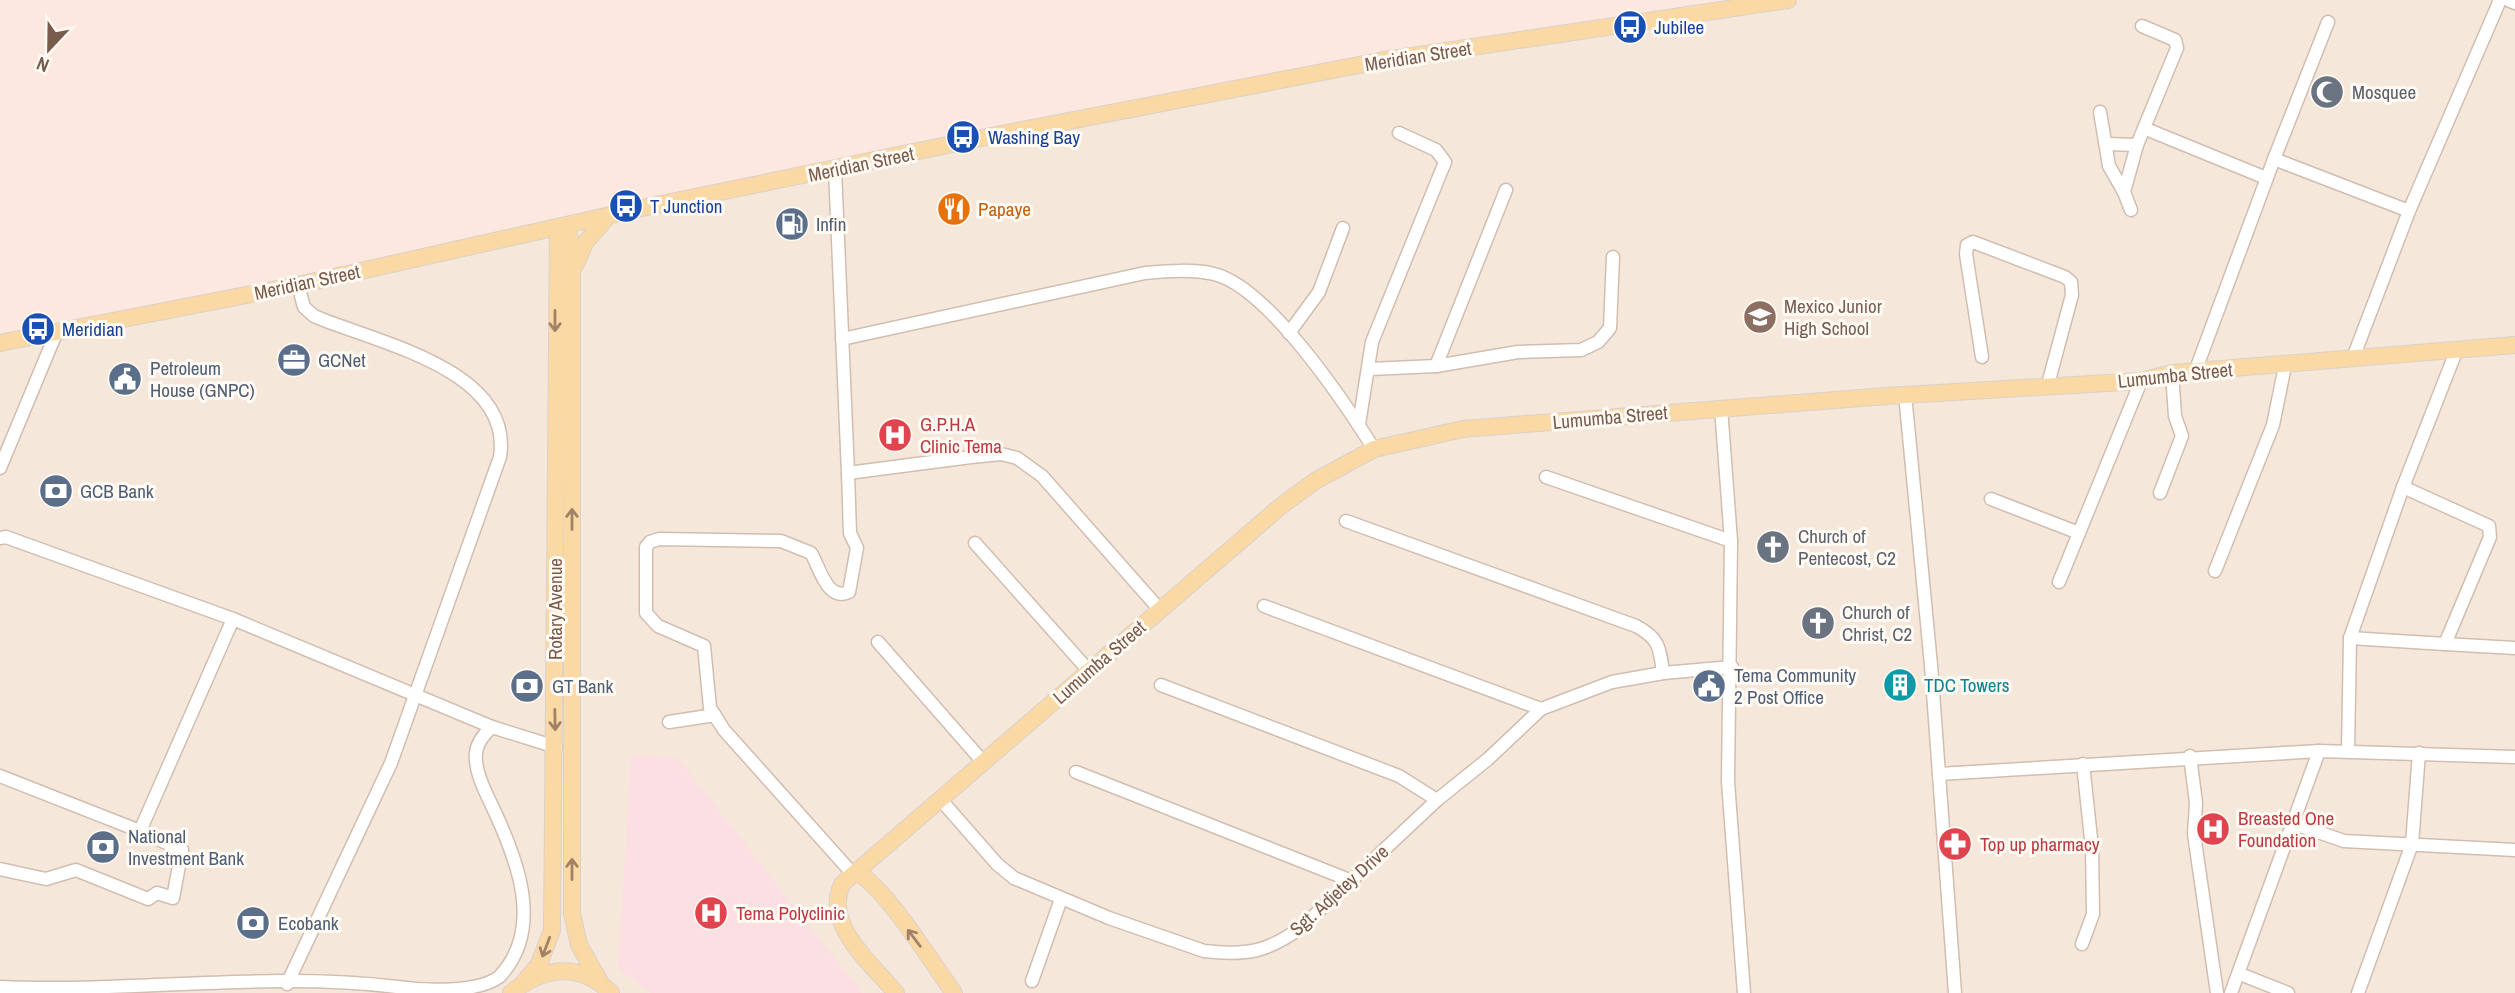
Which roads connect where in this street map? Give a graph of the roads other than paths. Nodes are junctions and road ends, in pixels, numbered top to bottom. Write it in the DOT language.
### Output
graph roads {
  1 [pos="1788,0"];
  2 [pos="2500,0"];
  3 [pos="2508,0"];
  4 [pos="2515,3"];
  5 [pos="1733,4"];
  6 [pos="2328,22"];
  7 [pos="2142,26"];
  8 [pos="2100,112"];
  9 [pos="2146,129"];
  10 [pos="1399,133"];
  11 [pos="2107,144"];
  12 [pos="2137,145"];
  13 [pos="2274,159"];
  14 [pos="835,170"];
  15 [pos="2266,178"];
  16 [pos="1506,190"];
  17 [pos="2124,192"];
  18 [pos="2131,210"];
  19 [pos="2409,211"];
  20 [pos="608,215"];
  21 [pos="563,227"];
  22 [pos="1343,228"];
  23 [pos="531,234"];
  24 [pos="1613,257"];
  25 [pos="564,274"];
  26 [pos="298,285"];
  27 [pos="57,331"];
  28 [pos="1289,333"];
  29 [pos="842,339"];
  30 [pos="0,343"];
  31 [pos="2515,345"];
  32 [pos="2457,349"];
  33 [pos="1982,357"];
  34 [pos="2353,358"];
  35 [pos="1436,366"];
  36 [pos="2285,366"];
  37 [pos="1370,369"];
  38 [pos="2194,372"];
  39 [pos="2172,373"];
  40 [pos="2141,381"];
  41 [pos="2048,384"];
  42 [pos="1905,394"];
  43 [pos="1721,408"];
  44 [pos="1359,425"];
  45 [pos="1374,449"];
  46 [pos="0,468"];
  47 [pos="848,473"];
  48 [pos="1546,477"];
  49 [pos="2403,487"];
  50 [pos="2160,493"];
  51 [pos="1991,499"];
  52 [pos="1346,521"];
  53 [pos="2079,533"];
  54 [pos="0,538"];
  55 [pos="1731,541"];
  56 [pos="975,543"];
  57 [pos="2215,571"];
  58 [pos="2059,582"];
  59 [pos="1264,606"];
  60 [pos="1160,610"];
  61 [pos="233,620"];
  62 [pos="554,634"];
  63 [pos="572,635"];
  64 [pos="2350,638"];
  65 [pos="878,642"];
  66 [pos="2445,644"];
  67 [pos="2515,648"];
  68 [pos="1732,667"];
  69 [pos="1089,671"];
  70 [pos="1663,673"];
  71 [pos="1161,685"];
  72 [pos="417,695"];
  73 [pos="1541,709"];
  74 [pos="715,715"];
  75 [pos="669,722"];
  76 [pos="492,727"];
  77 [pos="556,747"];
  78 [pos="2319,751"];
  79 [pos="2348,751"];
  80 [pos="2420,753"];
  81 [pos="2190,757"];
  82 [pos="2515,757"];
  83 [pos="983,762"];
  84 [pos="2083,764"];
  85 [pos="1076,772"];
  86 [pos="1939,774"];
  87 [pos="0,776"];
  88 [pos="941,800"];
  89 [pos="1437,800"];
  90 [pos="2292,823"];
  91 [pos="140,831"];
  92 [pos="2412,844"];
  93 [pos="2515,850"];
  94 [pos="0,869"];
  95 [pos="854,872"];
  96 [pos="1352,881"];
  97 [pos="1061,899"];
  98 [pos="2082,944"];
  99 [pos="2240,974"];
  100 [pos="599,980"];
  101 [pos="1032,981"];
  102 [pos="524,982"];
  103 [pos="287,984"];
  104 [pos="0,987"];
  105 [pos="510,993"];
  106 [pos="611,993"];
  107 [pos="897,993"];
  108 [pos="954,993"];
  109 [pos="1744,993"];
  110 [pos="1955,993"];
  111 [pos="2217,993"];
  112 [pos="2231,993"];
  113 [pos="2288,993"];
  114 [pos="2358,993"];
  1 -- 5 [label="main road, Meridian Street"];
  2 -- 19 [label="street"];
  3 -- 4 [label="street"];
  5 -- 14 [label="main road, Meridian Street"];
  6 -- 13 [label="street"];
  7 -- 9 [label="street"];
  8 -- 11 [label="street"];
  9 -- 12 [label="street"];
  9 -- 15 [label="street"];
  10 -- 37 [label="street"];
  11 -- 12 [label="street"];
  11 -- 17 [label="street"];
  12 -- 17 [label="street"];
  13 -- 15 [label="street"];
  13 -- 19 [label="street"];
  14 -- 20 [label="main road, Meridian Street"];
  14 -- 29 [label="street"];
  15 -- 38 [label="street"];
  16 -- 35 [label="street"];
  17 -- 18 [label="street"];
  19 -- 34 [label="street"];
  20 -- 21 [label="main road, Meridian Street"];
  20 -- 25 [label="main road"];
  21 -- 23 [label="main road, Meridian Street"];
  21 -- 25 [label="main road, Rotary Avenue"];
  22 -- 28 [label="street"];
  23 -- 25 [label="main road"];
  23 -- 26 [label="main road, Meridian Street"];
  24 -- 35 [label="street"];
  25 -- 62 [label="main road, Rotary Avenue, one-way"];
  63 -- 25 [label="main road, Rotary Avenue, one-way"];
  26 -- 27 [label="main road, Meridian Street"];
  26 -- 72 [label="street"];
  27 -- 30 [label="main road, Meridian Street"];
  27 -- 46 [label="street"];
  28 -- 29 [label="street"];
  28 -- 44 [label="street"];
  29 -- 47 [label="street"];
  31 -- 32 [label="main road, Lumumba Street"];
  32 -- 34 [label="main road, Lumumba Street"];
  32 -- 49 [label="street"];
  33 -- 41 [label="street"];
  34 -- 36 [label="main road, Lumumba Street"];
  35 -- 37 [label="street"];
  36 -- 38 [label="main road, Lumumba Street"];
  36 -- 57 [label="street"];
  37 -- 44 [label="street"];
  38 -- 39 [label="main road, Lumumba Street"];
  39 -- 40 [label="main road, Lumumba Street"];
  39 -- 50 [label="street"];
  40 -- 41 [label="main road, Lumumba Street"];
  40 -- 53 [label="street"];
  41 -- 42 [label="main road, Lumumba Street"];
  42 -- 43 [label="main road, Lumumba Street"];
  42 -- 86 [label="street"];
  43 -- 45 [label="main road, Lumumba Street"];
  43 -- 55 [label="street"];
  44 -- 45 [label="street"];
  45 -- 60 [label="main road, Lumumba Street"];
  47 -- 60 [label="street"];
  47 -- 74 [label="street"];
  48 -- 55 [label="street"];
  49 -- 64 [label="street"];
  49 -- 66 [label="street"];
  51 -- 53 [label="street"];
  52 -- 70 [label="street"];
  53 -- 58 [label="street"];
  54 -- 61 [label="street"];
  55 -- 68 [label="street"];
  56 -- 69 [label="street"];
  59 -- 73 [label="street"];
  60 -- 69 [label="main road, Lumumba Street"];
  61 -- 72 [label="street"];
  61 -- 91 [label="street"];
  62 -- 63 [label="main road"];
  62 -- 77 [label="main road, Rotary Avenue, one-way"];
  100 -- 63 [label="main road, Rotary Avenue, one-way"];
  64 -- 66 [label="street"];
  64 -- 79 [label="street"];
  65 -- 83 [label="street"];
  66 -- 67 [label="street"];
  68 -- 70 [label="street, Sgt. Adjetey Drive"];
  68 -- 109 [label="street"];
  69 -- 83 [label="main road, Lumumba Street"];
  70 -- 73 [label="street, Sgt. Adjetey Drive"];
  71 -- 89 [label="street"];
  72 -- 76 [label="street"];
  72 -- 103 [label="street"];
  73 -- 89 [label="street, Sgt. Adjetey Drive"];
  74 -- 75 [label="street"];
  74 -- 95 [label="street"];
  76 -- 77 [label="street"];
  76 -- 103 [label="street"];
  77 -- 102 [label="main road, Rotary Avenue, one-way"];
  78 -- 79 [label="street"];
  78 -- 81 [label="street"];
  78 -- 90 [label="street"];
  79 -- 80 [label="street"];
  80 -- 82 [label="street"];
  80 -- 92 [label="street"];
  81 -- 84 [label="street"];
  81 -- 111 [label="street"];
  83 -- 88 [label="main road, Lumumba Street"];
  84 -- 86 [label="street"];
  84 -- 98 [label="street"];
  85 -- 96 [label="street"];
  86 -- 110 [label="street"];
  87 -- 91 [label="street"];
  88 -- 95 [label="main road, Lumumba Street"];
  88 -- 97 [label="street, Sgt. Adjetey Drive"];
  89 -- 96 [label="street, Sgt. Adjetey Drive"];
  90 -- 92 [label="street"];
  90 -- 99 [label="street"];
  91 -- 94 [label="street"];
  92 -- 93 [label="street"];
  92 -- 114 [label="street"];
  95 -- 107 [label="main road"];
  108 -- 95 [label="main road, one-way"];
  96 -- 97 [label="street, Sgt. Adjetey Drive"];
  97 -- 101 [label="street"];
  99 -- 112 [label="street"];
  99 -- 113 [label="street"];
  100 -- 102 [label="main road"];
  100 -- 106 [label="main road, Rotary Avenue"];
  102 -- 105 [label="main road"];
  103 -- 104 [label="street"];
}
